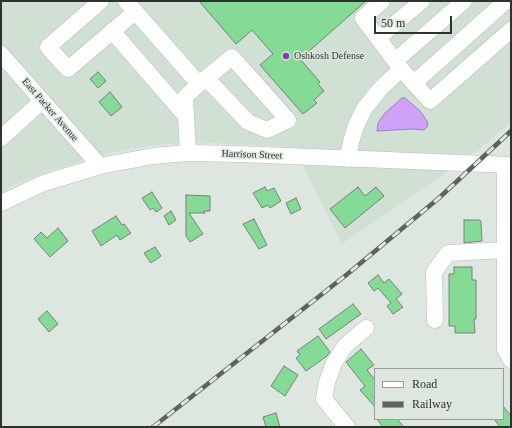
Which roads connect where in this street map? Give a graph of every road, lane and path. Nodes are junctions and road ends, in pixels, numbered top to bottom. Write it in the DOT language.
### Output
graph roads {
  1 [pos="102,1"];
  2 [pos="382,1"];
  3 [pos="422,1"];
  4 [pos="464,1"];
  5 [pos="506,1"];
  6 [pos="130,6"];
  7 [pos="511,30"];
  8 [pos="112,32"];
  9 [pos="378,38"];
  10 [pos="1,54"];
  11 [pos="398,65"];
  12 [pos="203,81"];
  13 [pos="414,83"];
  14 [pos="42,101"];
  15 [pos="185,115"];
  16 [pos="1,138"];
  17 [pos="188,153"];
  18 [pos="348,159"];
  19 [pos="508,165"];
  20 [pos="100,166"];
  21 [pos="1,203"];
  22 [pos="505,250"];
  23 [pos="435,320"];
  24 [pos="366,328"];
  25 [pos="511,360"];
  26 [pos="346,427"];
  1 -- 8 [label="street"];
  2 -- 9 [label="street"];
  3 -- 9 [label="street"];
  4 -- 11 [label="street"];
  5 -- 13 [label="street"];
  6 -- 8 [label="street"];
  6 -- 12 [label="street"];
  7 -- 13 [label="street"];
  8 -- 15 [label="street"];
  9 -- 11 [label="street"];
  10 -- 14 [label="street, East Packer Avenue"];
  11 -- 13 [label="street"];
  11 -- 18 [label="street"];
  12 -- 12 [label="street"];
  12 -- 15 [label="street"];
  14 -- 16 [label="street"];
  14 -- 20 [label="street, East Packer Avenue"];
  15 -- 17 [label="street"];
  17 -- 18 [label="street, Harrison Street"];
  17 -- 20 [label="street, Harrison Street"];
  18 -- 19 [label="street, Harrison Street"];
  19 -- 22 [label="street"];
  20 -- 21 [label="street, Harrison Street"];
  22 -- 23 [label="street"];
  22 -- 25 [label="street"];
  24 -- 26 [label="street"];
}
